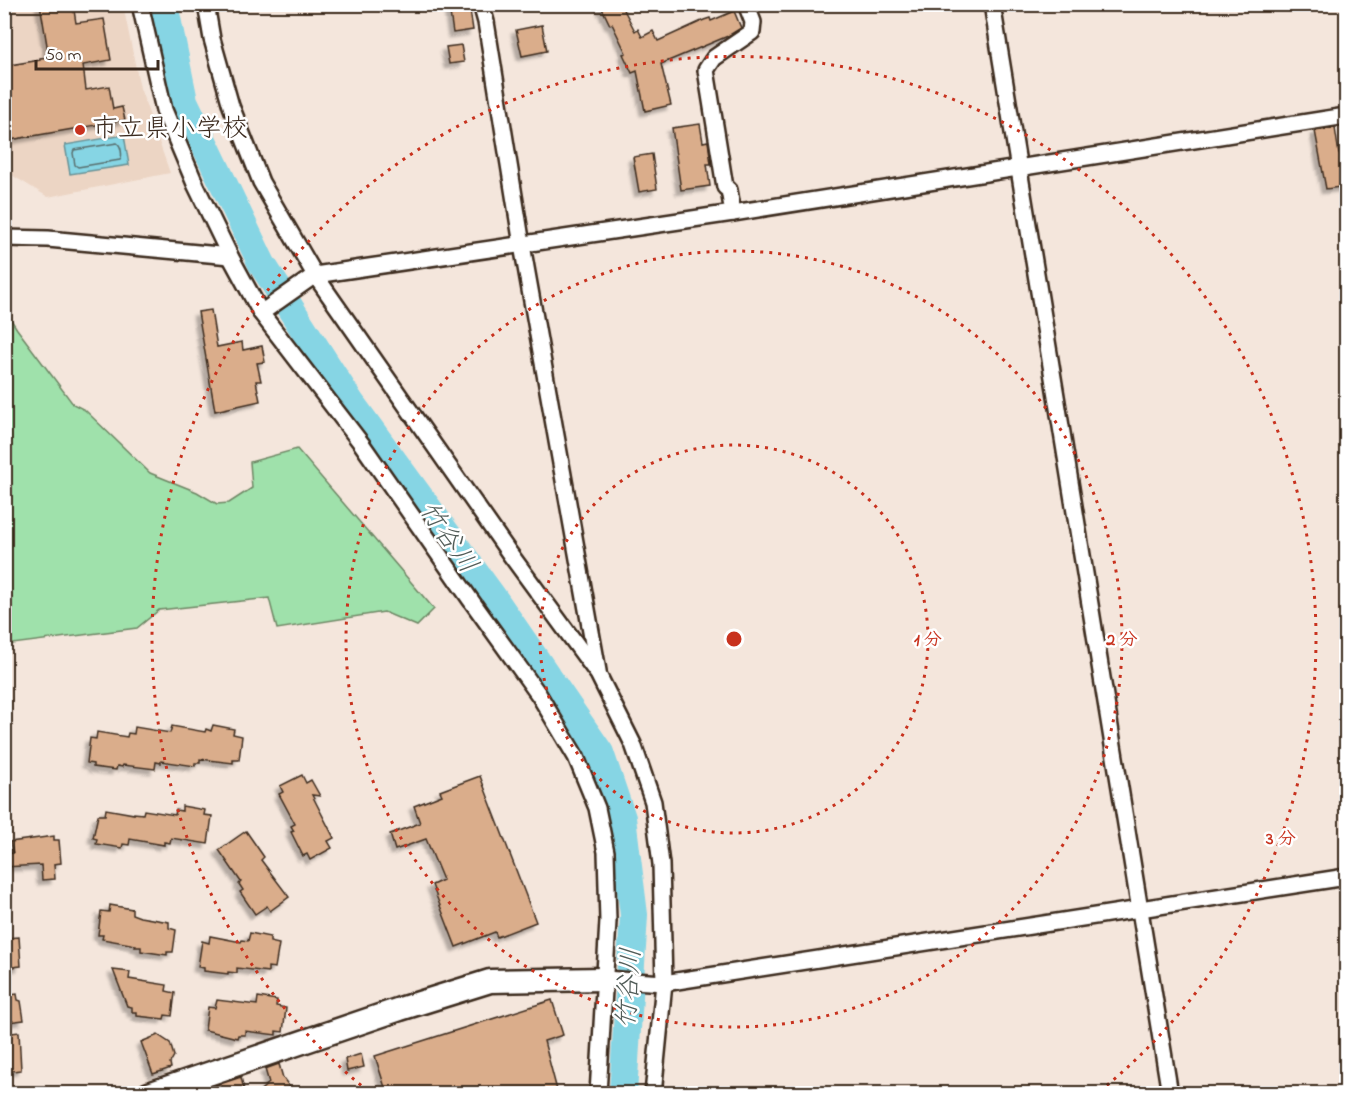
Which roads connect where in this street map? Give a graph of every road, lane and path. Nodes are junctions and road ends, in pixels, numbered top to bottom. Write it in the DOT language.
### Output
graph roads {
  1 [pos="140,4"];
  2 [pos="206,4"];
  3 [pos="481,4"];
  4 [pos="746,4"];
  5 [pos="992,4"];
  6 [pos="1347,116"];
  7 [pos="1018,168"];
  8 [pos="733,213"];
  9 [pos="4,238"];
  10 [pos="522,245"];
  11 [pos="230,256"];
  12 [pos="315,275"];
  13 [pos="265,310"];
  14 [pos="598,674"];
  15 [pos="1347,877"];
  16 [pos="1140,910"];
  17 [pos="608,979"];
  18 [pos="659,983"];
  19 [pos="148,1094"];
  20 [pos="598,1094"];
  21 [pos="653,1094"];
  22 [pos="1170,1094"];
  1 -- 11 [label="street"];
  2 -- 12 [label="street"];
  3 -- 10 [label="street"];
  4 -- 8 [label="street"];
  5 -- 7 [label="street"];
  6 -- 7 [label="street"];
  7 -- 8 [label="street"];
  7 -- 16 [label="street"];
  8 -- 10 [label="street"];
  9 -- 11 [label="street"];
  10 -- 12 [label="street"];
  10 -- 14 [label="street"];
  11 -- 13 [label="street"];
  12 -- 13 [label="street"];
  12 -- 14 [label="street"];
  13 -- 17 [label="street"];
  14 -- 18 [label="street"];
  15 -- 16 [label="street"];
  16 -- 18 [label="street"];
  16 -- 22 [label="street"];
  17 -- 18 [label="street"];
  17 -- 19 [label="street"];
  17 -- 20 [label="street"];
  18 -- 21 [label="street"];
}
